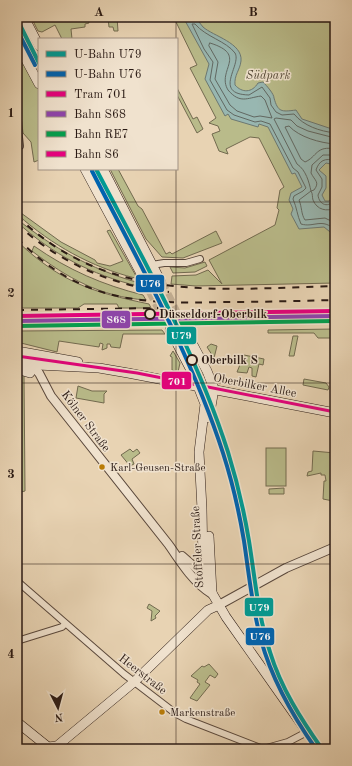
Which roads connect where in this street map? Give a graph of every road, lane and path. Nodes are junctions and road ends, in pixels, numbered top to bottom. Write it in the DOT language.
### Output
graph roads {
  1 [pos="24,17"];
  2 [pos="17,43"];
  3 [pos="38,44"];
  4 [pos="38,82"];
  5 [pos="17,120"];
  6 [pos="20,146"];
  7 [pos="86,170"];
  8 [pos="104,170"];
  9 [pos="127,248"];
  10 [pos="200,259"];
  11 [pos="152,265"];
  12 [pos="144,279"];
  13 [pos="161,282"];
  14 [pos="170,330"];
  15 [pos="185,330"];
  16 [pos="17,352"];
  17 [pos="46,360"];
  18 [pos="187,363"];
  19 [pos="17,364"];
  20 [pos="17,369"];
  21 [pos="34,370"];
  22 [pos="169,380"];
  23 [pos="199,386"];
  24 [pos="214,389"];
  25 [pos="335,414"];
  26 [pos="169,545"];
  27 [pos="335,547"];
  28 [pos="200,567"];
  29 [pos="17,581"];
  30 [pos="212,594"];
  31 [pos="219,605"];
  32 [pos="65,624"];
  33 [pos="17,641"];
  34 [pos="134,682"];
  35 [pos="17,722"];
  36 [pos="307,732"];
  37 [pos="55,748"];
  38 [pos="263,749"];
  39 [pos="319,749"];
  1 -- 3 [label="main road"];
  2 -- 4 [label="main road"];
  5 -- 6 [label="street"];
  7 -- 9 [label="main road"];
  8 -- 11 [label="main road"];
  9 -- 11 [label="street"];
  9 -- 12 [label="main road"];
  10 -- 11 [label="street"];
  11 -- 12 [label="street"];
  11 -- 13 [label="main road"];
  14 -- 18 [label="main road, Stoffeler Straße"];
  15 -- 24 [label="main road"];
  16 -- 17 [label="main road"];
  16 -- 21 [label="street"];
  17 -- 21 [label="main road"];
  17 -- 22 [label="main road, Oberbilker Allee"];
  18 -- 22 [label="main road"];
  18 -- 23 [label="main road, Stoffeler Straße"];
  19 -- 21 [label="main road"];
  20 -- 21 [label="main road"];
  21 -- 26 [label="street, Kölner Straße"];
  22 -- 23 [label="main road, Oberbilker Allee"];
  23 -- 24 [label="main road, Oberbilker Allee"];
  23 -- 28 [label="main road, Stoffeler Straße"];
  24 -- 25 [label="main road, Oberbilker Allee"];
  24 -- 30 [label="main road, Stoffeler Straße"];
  26 -- 28 [label="street, Kölner Straße"];
  26 -- 30 [label="street, Kölner Straße"];
  27 -- 31 [label="street"];
  28 -- 30 [label="main road, Stoffeler Straße"];
  29 -- 32 [label="street, Heerstraße"];
  30 -- 31 [label="main road, Kölner Straße"];
  31 -- 34 [label="main road"];
  31 -- 36 [label="main road, Kölner Straße"];
  32 -- 33 [label="street"];
  32 -- 34 [label="street, Heerstraße"];
  34 -- 37 [label="main road"];
  34 -- 38 [label="street, Heerstraße"];
  35 -- 37 [label="main road"];
  36 -- 38 [label="street, Heerstraße"];
  36 -- 39 [label="main road, Kölner Straße"];
}
